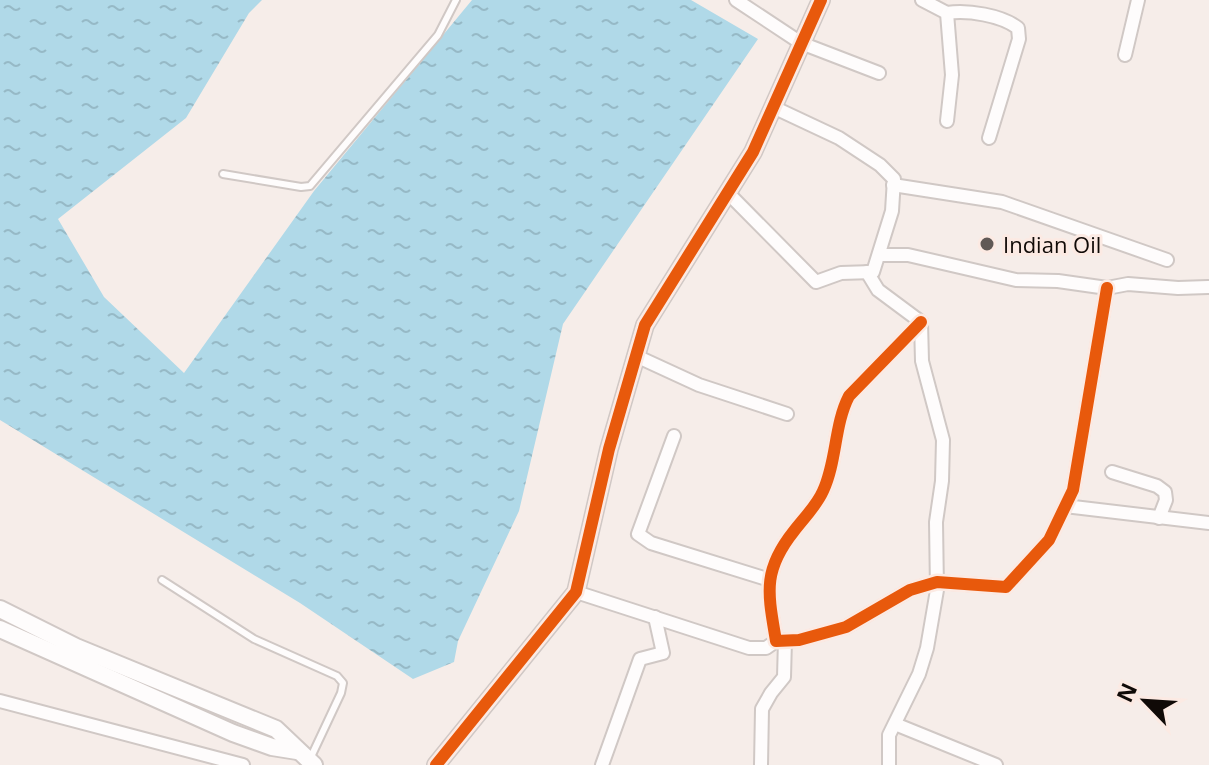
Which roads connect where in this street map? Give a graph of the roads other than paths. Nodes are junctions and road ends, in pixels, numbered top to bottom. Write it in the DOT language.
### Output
graph roads {
  1 [pos="456,0"];
  2 [pos="736,0"];
  3 [pos="821,0"];
  4 [pos="922,0"];
  5 [pos="1138,0"];
  6 [pos="947,13"];
  7 [pos="801,43"];
  8 [pos="1125,55"];
  9 [pos="879,73"];
  10 [pos="773,107"];
  11 [pos="947,121"];
  12 [pos="989,138"];
  13 [pos="223,174"];
  14 [pos="893,185"];
  15 [pos="727,192"];
  16 [pos="879,255"];
  17 [pos="1167,260"];
  18 [pos="867,272"];
  19 [pos="1208,287"];
  20 [pos="1107,288"];
  21 [pos="921,322"];
  22 [pos="636,356"];
  23 [pos="787,414"];
  24 [pos="674,436"];
  25 [pos="1112,472"];
  26 [pos="1065,506"];
  27 [pos="1159,518"];
  28 [pos="1209,523"];
  29 [pos="162,580"];
  30 [pos="770,580"];
  31 [pos="937,582"];
  32 [pos="576,592"];
  33 [pos="0,609"];
  34 [pos="655,617"];
  35 [pos="0,629"];
  36 [pos="780,641"];
  37 [pos="0,704"];
  38 [pos="895,724"];
  39 [pos="307,758"];
  40 [pos="243,765"];
  41 [pos="436,765"];
  42 [pos="602,765"];
  43 [pos="761,765"];
  44 [pos="889,765"];
  45 [pos="996,765"];
  1 -- 13 [label="lane"];
  2 -- 7 [label="street"];
  3 -- 7 [label="street"];
  4 -- 6 [label="street"];
  5 -- 8 [label="street"];
  6 -- 11 [label="street"];
  6 -- 12 [label="street"];
  7 -- 9 [label="street"];
  7 -- 10 [label="street"];
  10 -- 14 [label="street"];
  10 -- 15 [label="street"];
  14 -- 16 [label="street"];
  14 -- 17 [label="street"];
  15 -- 18 [label="street"];
  15 -- 22 [label="street"];
  16 -- 18 [label="street"];
  16 -- 20 [label="street"];
  18 -- 21 [label="street"];
  19 -- 20 [label="street"];
  20 -- 26 [label="street"];
  21 -- 30 [label="street"];
  21 -- 31 [label="street"];
  22 -- 23 [label="street"];
  22 -- 32 [label="street"];
  24 -- 30 [label="street"];
  25 -- 27 [label="street"];
  26 -- 27 [label="street"];
  26 -- 31 [label="street"];
  27 -- 28 [label="street"];
  29 -- 39 [label="lane"];
  30 -- 36 [label="street"];
  31 -- 36 [label="street"];
  31 -- 38 [label="street"];
  32 -- 34 [label="street"];
  32 -- 41 [label="street"];
  33 -- 39 [label="street"];
  34 -- 36 [label="street"];
  34 -- 42 [label="street"];
  35 -- 39 [label="street"];
  36 -- 43 [label="street"];
  37 -- 40 [label="street"];
  38 -- 44 [label="street"];
  38 -- 45 [label="street"];
}
